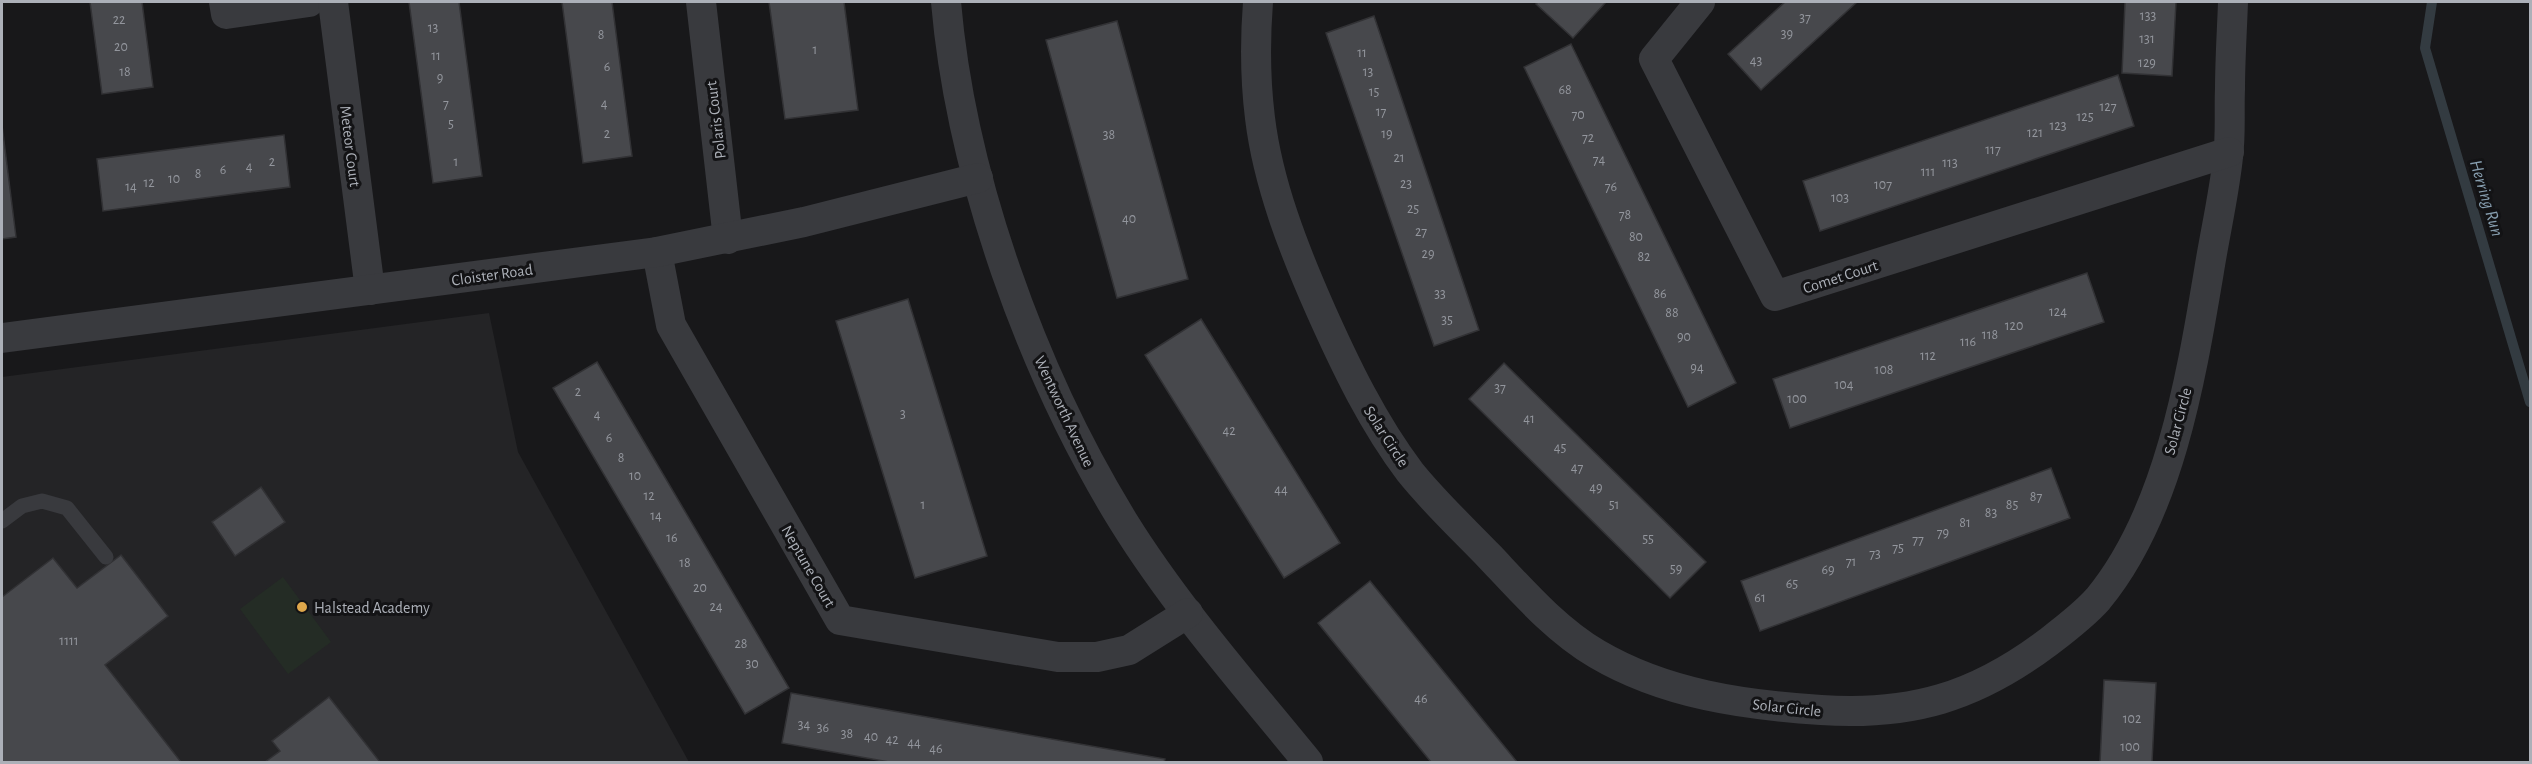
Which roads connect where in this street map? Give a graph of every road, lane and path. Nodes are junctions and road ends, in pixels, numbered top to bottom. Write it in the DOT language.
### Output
graph roads {
  1 [pos="225,2"];
  2 [pos="309,2"];
  3 [pos="333,2"];
  4 [pos="701,2"];
  5 [pos="946,2"];
  6 [pos="1258,2"];
  7 [pos="1700,2"];
  8 [pos="2233,2"];
  9 [pos="2229,152"];
  10 [pos="978,178"];
  11 [pos="729,239"];
  12 [pos="657,252"];
  13 [pos="370,290"];
  14 [pos="2,338"];
  15 [pos="2,521"];
  16 [pos="106,557"];
  17 [pos="1188,613"];
  18 [pos="1308,762"];
  1 -- 2 [label="street"];
  3 -- 13 [label="street, Meteor Court"];
  4 -- 11 [label="street, Polaris Court"];
  5 -- 10 [label="street, Wentworth Avenue"];
  6 -- 9 [label="street, Solar Circle"];
  7 -- 9 [label="street, Comet Court"];
  8 -- 9 [label="street, Solar Circle"];
  10 -- 11 [label="street, Cloister Road"];
  10 -- 17 [label="street, Wentworth Avenue"];
  11 -- 12 [label="street, Cloister Road"];
  12 -- 13 [label="street, Cloister Road"];
  12 -- 17 [label="street, Neptune Court"];
  13 -- 14 [label="street, Cloister Road"];
  15 -- 16 [label="lane"];
  17 -- 18 [label="street, Wentworth Avenue"];
}
